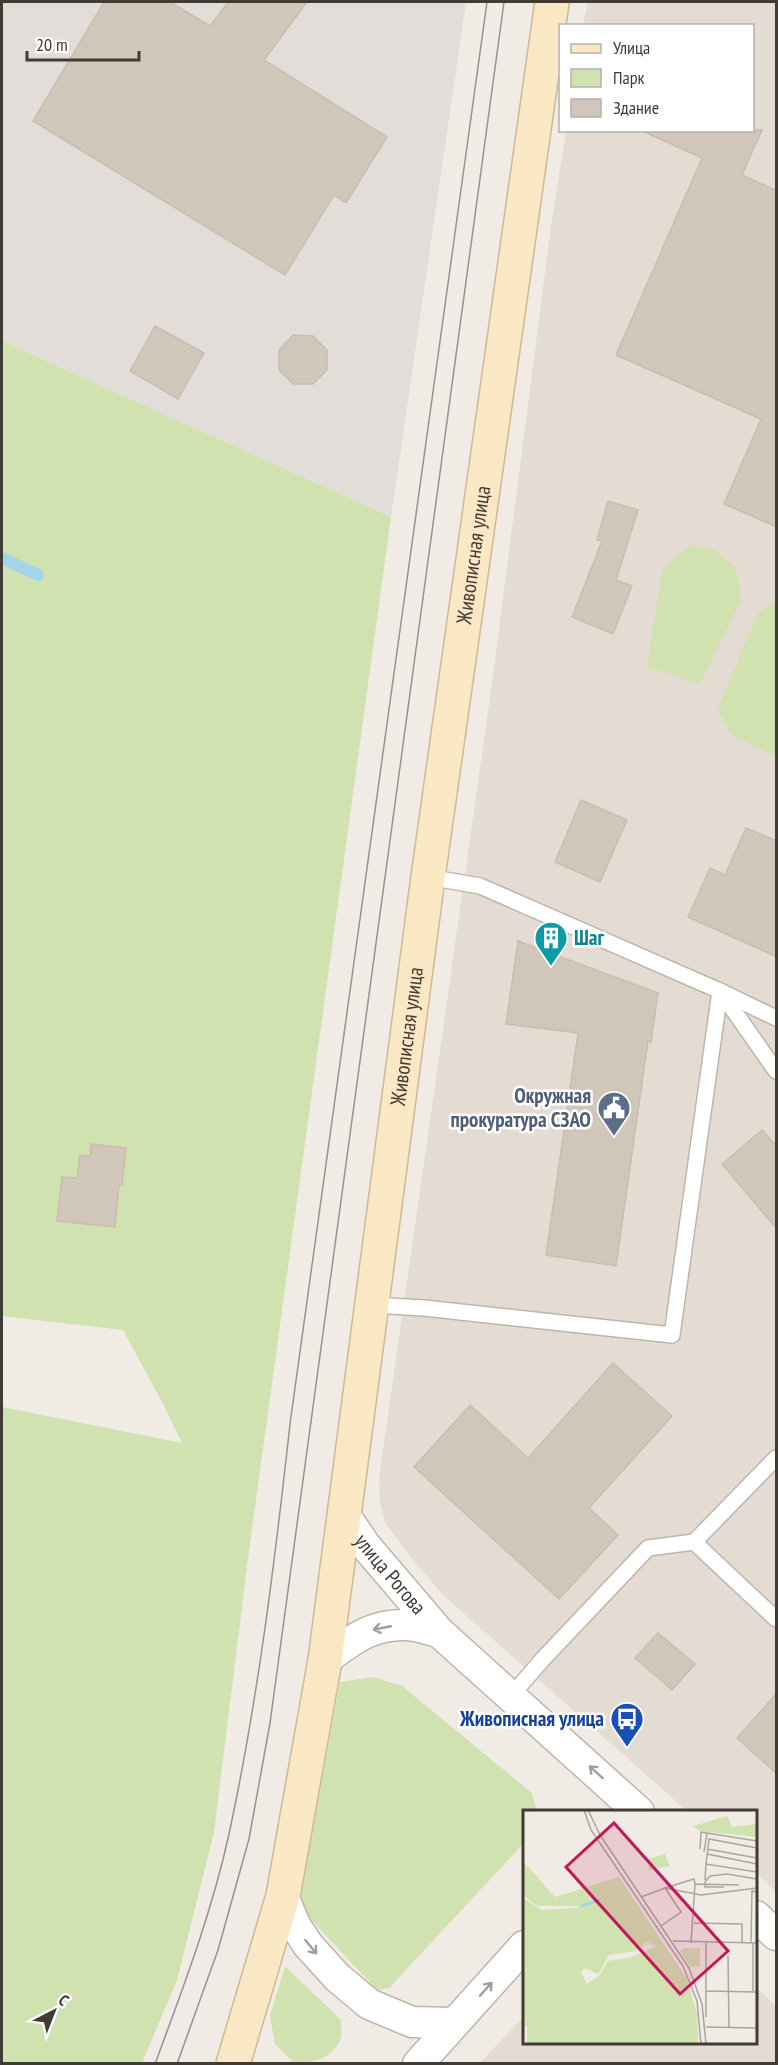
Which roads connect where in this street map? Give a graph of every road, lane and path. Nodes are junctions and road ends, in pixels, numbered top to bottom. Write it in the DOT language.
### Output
graph roads {
  1 [pos="552,2"];
  2 [pos="428,878"];
  3 [pos="720,991"];
  4 [pos="777,1018"];
  5 [pos="777,1071"];
  6 [pos="372,1305"];
  7 [pos="777,1458"];
  8 [pos="344,1514"];
  9 [pos="694,1542"];
  10 [pos="777,1619"];
  11 [pos="439,1632"];
  12 [pos="325,1660"];
  13 [pos="511,1696"];
  14 [pos="637,1810"];
  15 [pos="283,1896"];
  16 [pos="757,1917"];
  17 [pos="777,1935"];
  18 [pos="523,1948"];
  19 [pos="454,2023"];
  20 [pos="233,2064"];
  21 [pos="418,2064"];
  1 -- 2 [label="street, Живописная улица"];
  2 -- 3 [label="lane"];
  2 -- 6 [label="street, Живописная улица"];
  3 -- 4 [label="lane"];
  3 -- 5 [label="lane"];
  3 -- 6 [label="lane"];
  6 -- 8 [label="street, Живописная улица"];
  7 -- 9 [label="lane"];
  8 -- 11 [label="street, улица Рогова"];
  8 -- 12 [label="street, Живописная улица"];
  9 -- 10 [label="lane"];
  9 -- 13 [label="lane"];
  11 -- 12 [label="street, улица Рогова, one-way"];
  11 -- 13 [label="street, улица Рогова"];
  12 -- 15 [label="street, Живописная улица"];
  14 -- 13 [label="street, улица Рогова, one-way"];
  15 -- 19 [label="street, one-way"];
  15 -- 20 [label="street, Живописная улица"];
  16 -- 17 [label="street"];
  19 -- 18 [label="street, one-way"];
  19 -- 21 [label="street"];
}
